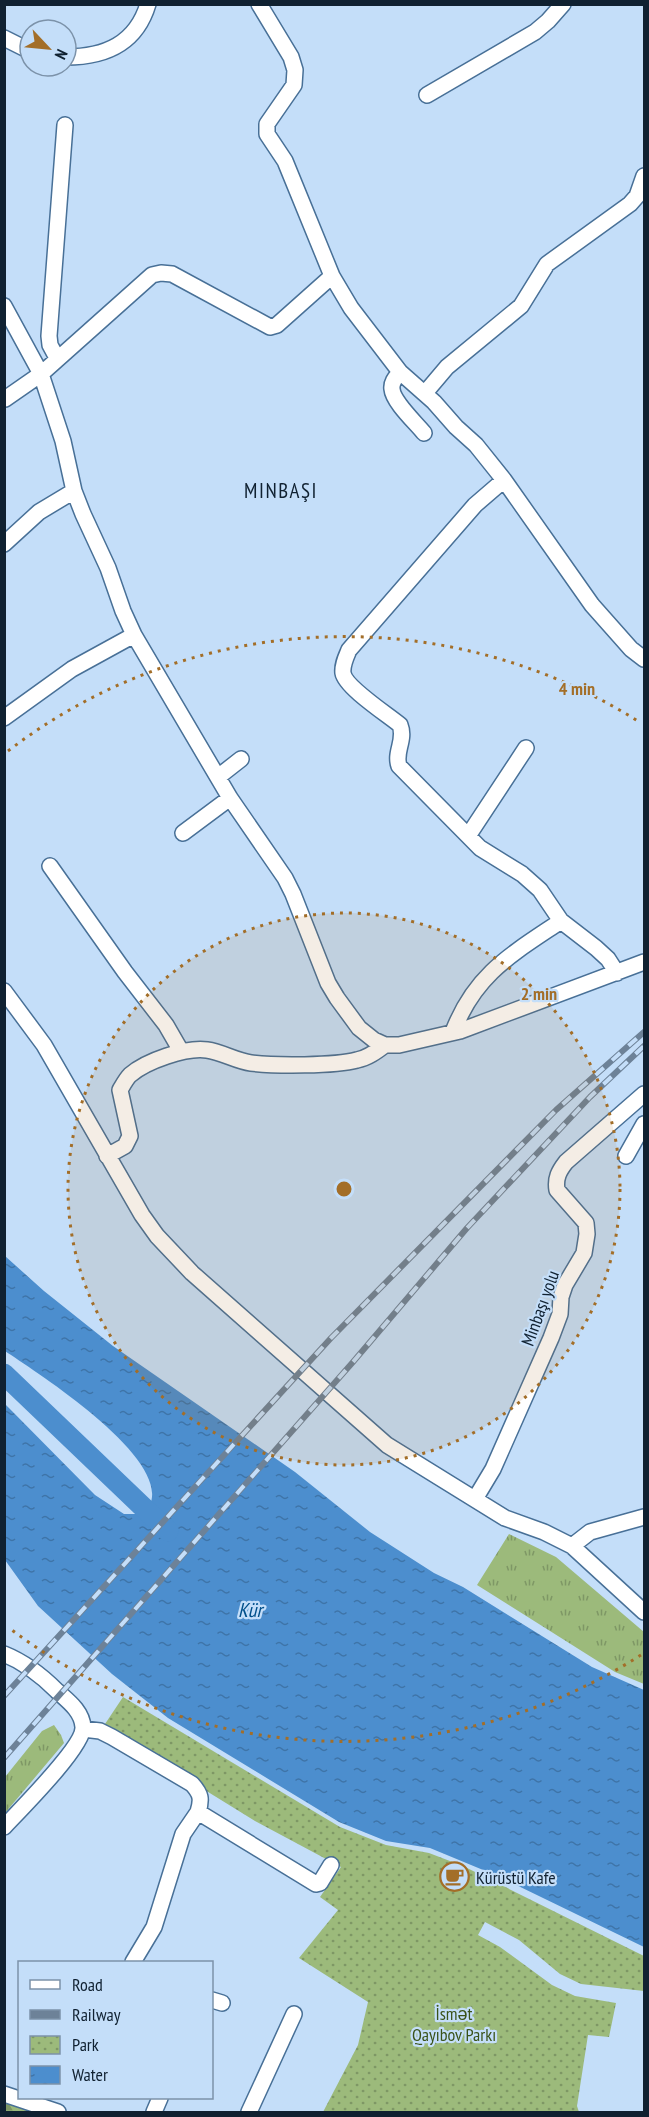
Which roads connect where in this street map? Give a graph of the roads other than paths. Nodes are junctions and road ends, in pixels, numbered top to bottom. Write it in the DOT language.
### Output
graph roads {
  1 [pos="148,4"];
  2 [pos="260,4"];
  3 [pos="563,4"];
  4 [pos="4,38"];
  5 [pos="18,45"];
  6 [pos="78,55"];
  7 [pos="427,95"];
  8 [pos="65,125"];
  9 [pos="645,176"];
  10 [pos="332,276"];
  11 [pos="4,306"];
  12 [pos="57,358"];
  13 [pos="400,372"];
  14 [pos="41,374"];
  15 [pos="425,393"];
  16 [pos="5,399"];
  17 [pos="424,433"];
  18 [pos="504,480"];
  19 [pos="74,491"];
  20 [pos="4,544"];
  21 [pos="134,635"];
  22 [pos="645,659"];
  23 [pos="4,718"];
  24 [pos="526,748"];
  25 [pos="241,759"];
  26 [pos="218,777"];
  27 [pos="230,798"];
  28 [pos="183,833"];
  29 [pos="468,836"];
  30 [pos="50,866"];
  31 [pos="561,921"];
  32 [pos="645,962"];
  33 [pos="617,973"];
  34 [pos="4,991"];
  35 [pos="453,1032"];
  36 [pos="385,1045"];
  37 [pos="181,1051"];
  38 [pos="645,1094"];
  39 [pos="645,1124"];
  40 [pos="107,1156"];
  41 [pos="626,1156"];
  42 [pos="475,1499"];
  43 [pos="645,1517"];
  44 [pos="572,1545"];
  45 [pos="644,1610"];
  46 [pos="4,1654"];
  47 [pos="83,1730"];
  48 [pos="198,1812"];
  49 [pos="4,1827"];
  50 [pos="331,1865"];
  51 [pos="134,1961"];
  52 [pos="294,2014"];
  53 [pos="20,2099"];
  54 [pos="58,2112"];
  55 [pos="249,2112"];
  1 -- 6 [label="street"];
  2 -- 10 [label="street"];
  3 -- 7 [label="street"];
  4 -- 5 [label="street"];
  8 -- 12 [label="street"];
  9 -- 15 [label="street"];
  10 -- 12 [label="street"];
  10 -- 13 [label="street"];
  11 -- 14 [label="street"];
  12 -- 14 [label="street"];
  13 -- 15 [label="street"];
  13 -- 17 [label="street"];
  14 -- 16 [label="street"];
  14 -- 19 [label="street"];
  15 -- 18 [label="street"];
  18 -- 22 [label="street"];
  18 -- 29 [label="street"];
  19 -- 20 [label="street"];
  19 -- 21 [label="street"];
  21 -- 23 [label="street"];
  21 -- 26 [label="street"];
  24 -- 29 [label="street"];
  25 -- 26 [label="street"];
  26 -- 27 [label="street"];
  27 -- 28 [label="street"];
  27 -- 36 [label="street"];
  29 -- 31 [label="street"];
  30 -- 37 [label="street"];
  31 -- 33 [label="street"];
  31 -- 35 [label="street"];
  32 -- 33 [label="street"];
  33 -- 35 [label="street"];
  34 -- 40 [label="street"];
  35 -- 36 [label="street"];
  36 -- 37 [label="street"];
  37 -- 40 [label="street"];
  38 -- 42 [label="street, Minbaşı yolu"];
  39 -- 41 [label="street"];
  40 -- 42 [label="street"];
  42 -- 44 [label="street"];
  43 -- 44 [label="street"];
  44 -- 45 [label="street"];
  46 -- 47 [label="street"];
  47 -- 48 [label="street"];
  47 -- 49 [label="street"];
  48 -- 50 [label="street"];
  48 -- 51 [label="street"];
  52 -- 55 [label="street"];
  53 -- 54 [label="street"];
}
